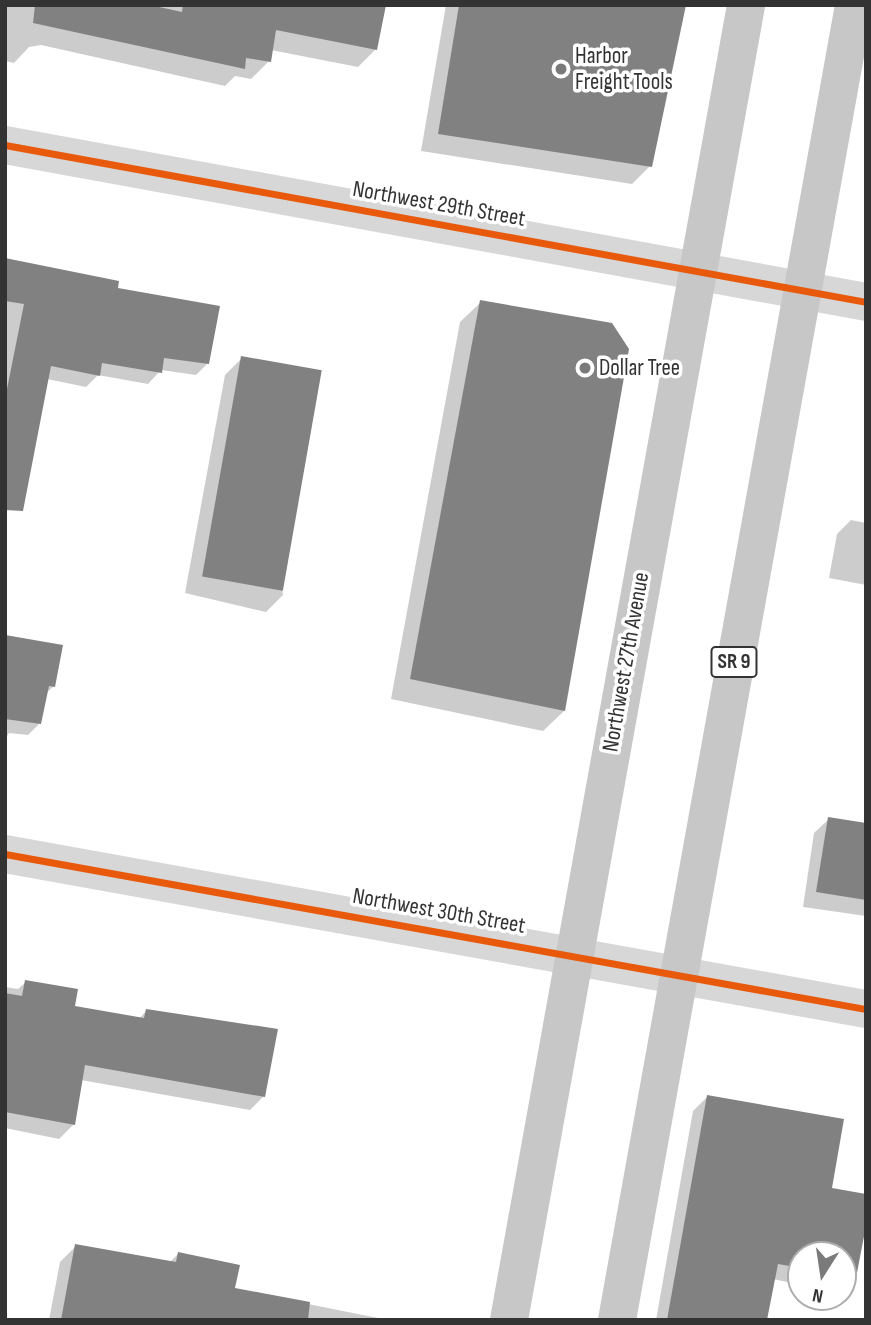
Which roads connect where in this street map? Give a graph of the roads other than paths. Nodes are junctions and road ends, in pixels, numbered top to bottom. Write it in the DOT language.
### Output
graph roads {
  1 [pos="746,5"];
  2 [pos="854,5"];
  3 [pos="5,145"];
  4 [pos="697,271"];
  5 [pos="800,290"];
  6 [pos="866,302"];
  7 [pos="5,854"];
  8 [pos="573,955"];
  9 [pos="679,975"];
  10 [pos="866,1009"];
  11 [pos="509,1320"];
  12 [pos="617,1320"];
  1 -- 4 [label="highway, Northwest 27th Avenue"];
  2 -- 5 [label="highway, SR 9"];
  3 -- 4 [label="street, Northwest 29th Street"];
  4 -- 5 [label="street, Northwest 29th Street"];
  4 -- 8 [label="highway, Northwest 27th Avenue"];
  5 -- 6 [label="street, Northwest 29th Street"];
  5 -- 9 [label="highway, SR 9"];
  7 -- 8 [label="street, Northwest 30th Street"];
  8 -- 9 [label="street, Northwest 30th Street"];
  8 -- 11 [label="highway, Northwest 27th Avenue"];
  9 -- 10 [label="street, Northwest 30th Street"];
  9 -- 12 [label="highway, SR 9"];
}
